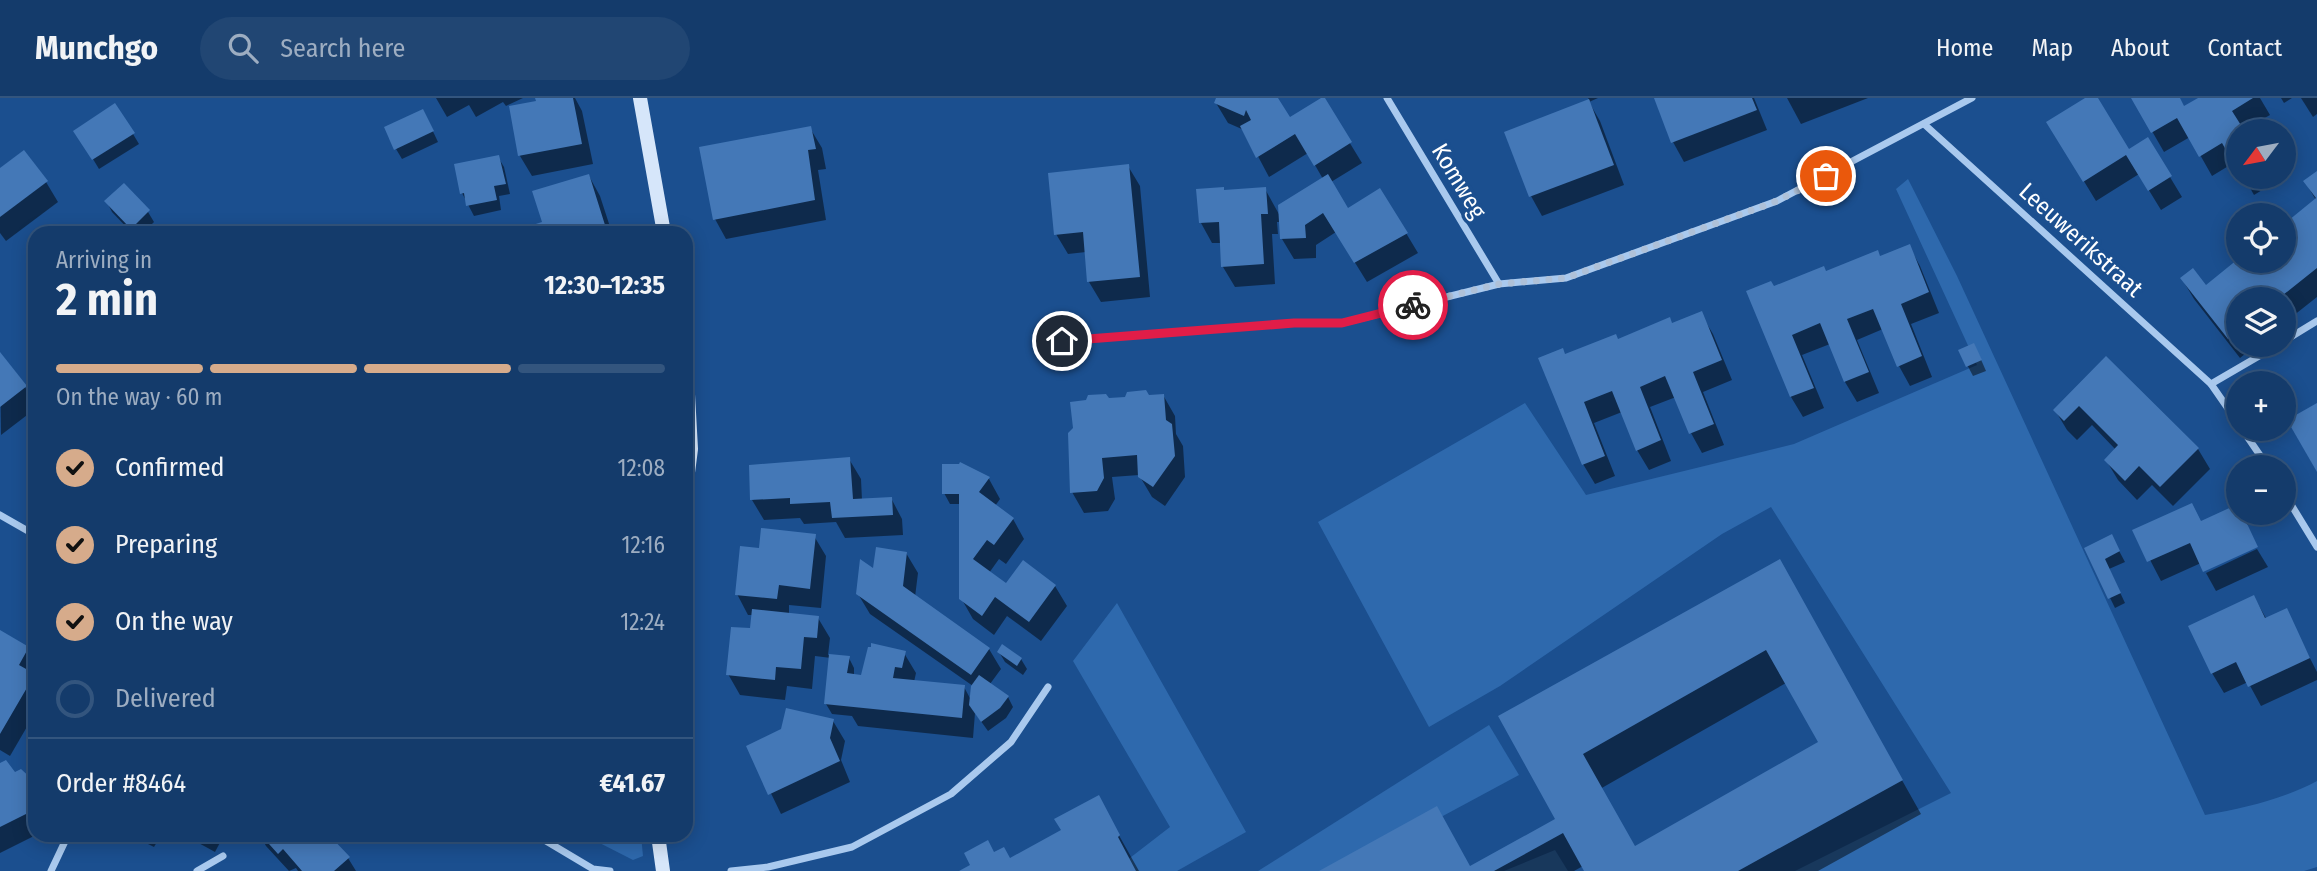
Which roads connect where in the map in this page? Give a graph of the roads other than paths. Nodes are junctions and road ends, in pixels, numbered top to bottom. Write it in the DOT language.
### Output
graph roads {
  1 [pos="640,98"];
  2 [pos="1387,98"];
  3 [pos="1972,98"];
  4 [pos="1924,124"];
  5 [pos="663,226"];
  6 [pos="1499,284"];
  7 [pos="2317,321"];
  8 [pos="2296,334"];
  9 [pos="1062,341"];
  10 [pos="2257,357"];
  11 [pos="2211,384"];
  12 [pos="2226,406"];
  13 [pos="2296,513"];
  14 [pos="0,514"];
  15 [pos="28,531"];
  16 [pos="2317,547"];
  17 [pos="1048,687"];
  18 [pos="65,842"];
  19 [pos="548,842"];
  20 [pos="659,842"];
  21 [pos="223,856"];
  22 [pos="54,870"];
  23 [pos="197,871"];
  24 [pos="610,871"];
  25 [pos="663,871"];
  26 [pos="731,871"];
  1 -- 5 [label="street"];
  2 -- 6 [label="street, Komweg"];
  3 -- 4 [label="street"];
  4 -- 6 [label="street"];
  4 -- 11 [label="street, Leeuwerikstraat"];
  6 -- 9 [label="street"];
  7 -- 8 [label="street"];
  10 -- 11 [label="street"];
  11 -- 12 [label="street, Leeuwerikstraat"];
  13 -- 16 [label="street"];
  14 -- 15 [label="street"];
  17 -- 26 [label="street"];
  18 -- 22 [label="street"];
  19 -- 24 [label="street"];
  20 -- 25 [label="street"];
  21 -- 23 [label="street"];
}
